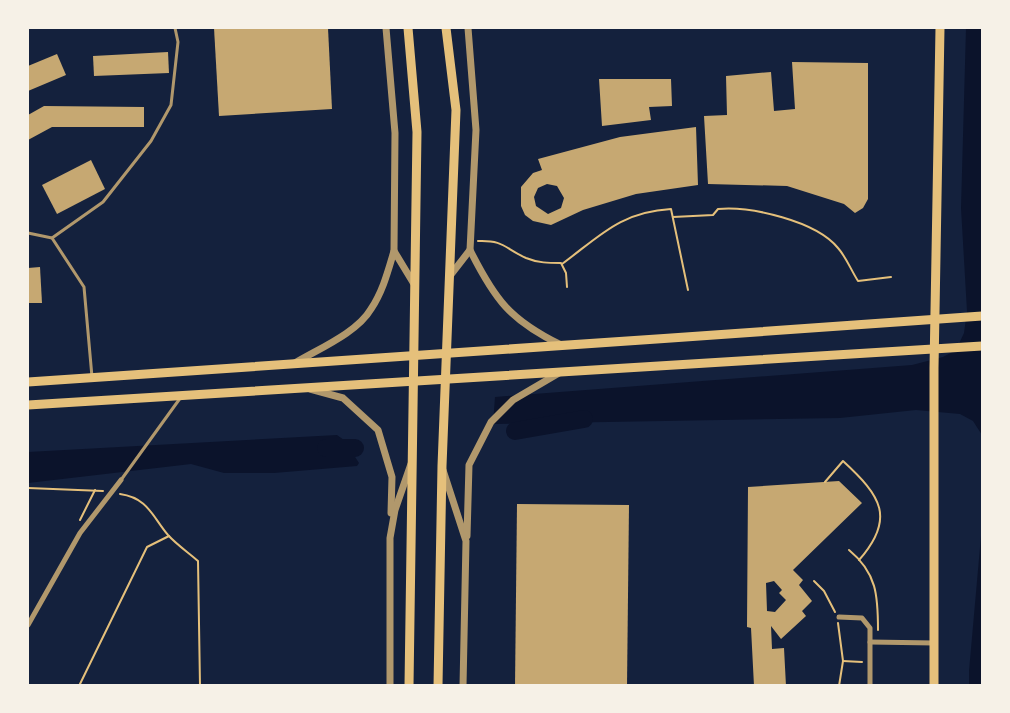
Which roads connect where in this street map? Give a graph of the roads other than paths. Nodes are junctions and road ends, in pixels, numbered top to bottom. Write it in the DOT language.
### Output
graph roads {
  1 [pos="175,28"];
  2 [pos="386,28"];
  3 [pos="408,28"];
  4 [pos="446,28"];
  5 [pos="468,28"];
  6 [pos="940,28"];
  7 [pos="28,233"];
  8 [pos="52,238"];
  9 [pos="470,250"];
  10 [pos="394,251"];
  11 [pos="449,277"];
  12 [pos="414,284"];
  13 [pos="982,316"];
  14 [pos="935,320"];
  15 [pos="982,346"];
  16 [pos="563,347"];
  17 [pos="935,348"];
  18 [pos="446,353"];
  19 [pos="412,356"];
  20 [pos="291,366"];
  21 [pos="561,372"];
  22 [pos="92,378"];
  23 [pos="445,378"];
  24 [pos="413,380"];
  25 [pos="28,382"];
  26 [pos="302,387"];
  27 [pos="183,395"];
  28 [pos="28,405"];
  29 [pos="412,461"];
  30 [pos="442,466"];
  31 [pos="121,480"];
  32 [pos="390,538"];
  33 [pos="466,541"];
  34 [pos="839,618"];
  35 [pos="28,625"];
  36 [pos="870,642"];
  37 [pos="934,643"];
  38 [pos="390,686"];
  39 [pos="409,686"];
  40 [pos="438,686"];
  41 [pos="463,686"];
  42 [pos="870,686"];
  43 [pos="934,686"];
  1 -- 8 [label="lane"];
  2 -- 10 [label="street"];
  3 -- 12 [label="main road"];
  4 -- 11 [label="main road"];
  5 -- 9 [label="street"];
  6 -- 14 [label="main road"];
  7 -- 8 [label="lane"];
  8 -- 22 [label="lane"];
  9 -- 11 [label="street"];
  9 -- 16 [label="street"];
  10 -- 12 [label="street"];
  10 -- 20 [label="street"];
  11 -- 18 [label="main road"];
  12 -- 19 [label="main road"];
  13 -- 14 [label="main road"];
  14 -- 16 [label="main road"];
  14 -- 17 [label="main road"];
  15 -- 17 [label="main road"];
  16 -- 18 [label="main road"];
  17 -- 21 [label="main road"];
  17 -- 37 [label="main road"];
  18 -- 19 [label="main road"];
  18 -- 23 [label="main road"];
  19 -- 20 [label="main road"];
  19 -- 24 [label="main road"];
  20 -- 22 [label="main road"];
  21 -- 23 [label="main road"];
  21 -- 33 [label="street"];
  22 -- 25 [label="main road"];
  23 -- 24 [label="main road"];
  23 -- 30 [label="main road"];
  24 -- 26 [label="main road"];
  24 -- 29 [label="main road"];
  26 -- 27 [label="main road"];
  26 -- 32 [label="street"];
  27 -- 28 [label="main road"];
  27 -- 31 [label="lane"];
  29 -- 32 [label="street"];
  29 -- 39 [label="main road"];
  30 -- 33 [label="street"];
  30 -- 40 [label="main road"];
  31 -- 35 [label="street"];
  32 -- 38 [label="street"];
  33 -- 41 [label="street"];
  34 -- 36 [label="street"];
  36 -- 37 [label="street"];
  36 -- 42 [label="street"];
  37 -- 43 [label="main road"];
}
